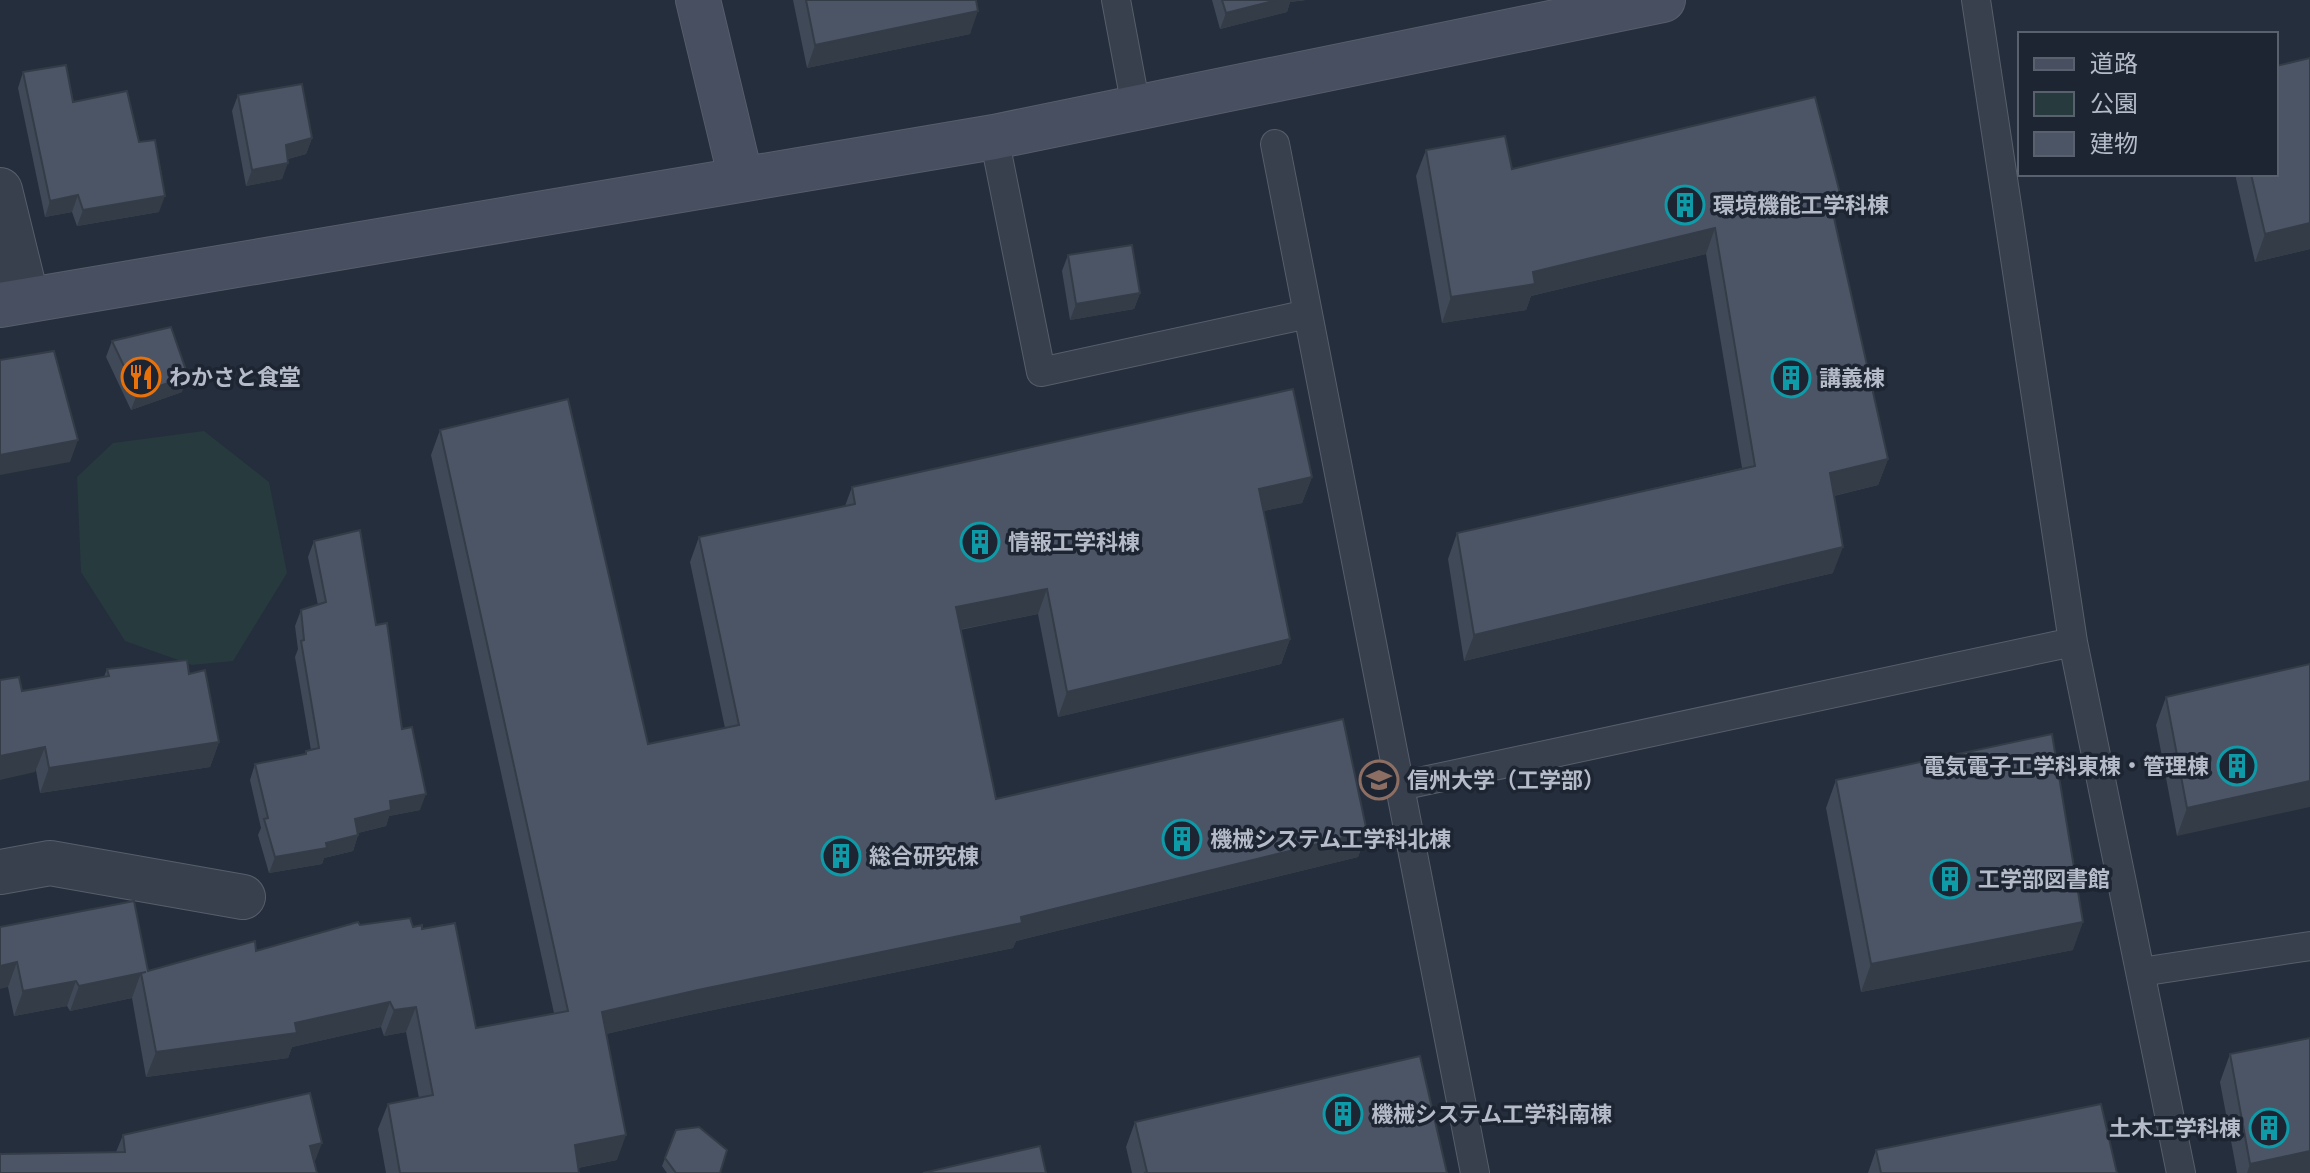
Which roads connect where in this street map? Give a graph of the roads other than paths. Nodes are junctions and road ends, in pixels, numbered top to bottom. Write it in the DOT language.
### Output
graph roads {
  1 [pos="698,0"];
  2 [pos="1116,0"];
  3 [pos="1976,0"];
  4 [pos="1649,2"];
  5 [pos="1136,107"];
  6 [pos="994,137"];
  7 [pos="1275,144"];
  8 [pos="741,179"];
  9 [pos="0,190"];
  10 [pos="14,303"];
  11 [pos="1308,314"];
  12 [pos="2073,642"];
  13 [pos="1400,786"];
  14 [pos="0,872"];
  15 [pos="243,897"];
  16 [pos="2310,946"];
  17 [pos="2141,972"];
  18 [pos="1475,1173"];
  19 [pos="2181,1173"];
  1 -- 8 [label="street"];
  2 -- 5 [label="lane"];
  3 -- 12 [label="lane"];
  4 -- 5 [label="street"];
  5 -- 6 [label="street"];
  6 -- 8 [label="street"];
  6 -- 11 [label="lane"];
  7 -- 11 [label="lane"];
  8 -- 10 [label="street"];
  9 -- 10 [label="street"];
  11 -- 13 [label="lane"];
  12 -- 13 [label="lane"];
  12 -- 17 [label="lane"];
  13 -- 18 [label="lane"];
  14 -- 15 [label="street"];
  16 -- 17 [label="lane"];
  17 -- 19 [label="lane"];
}
